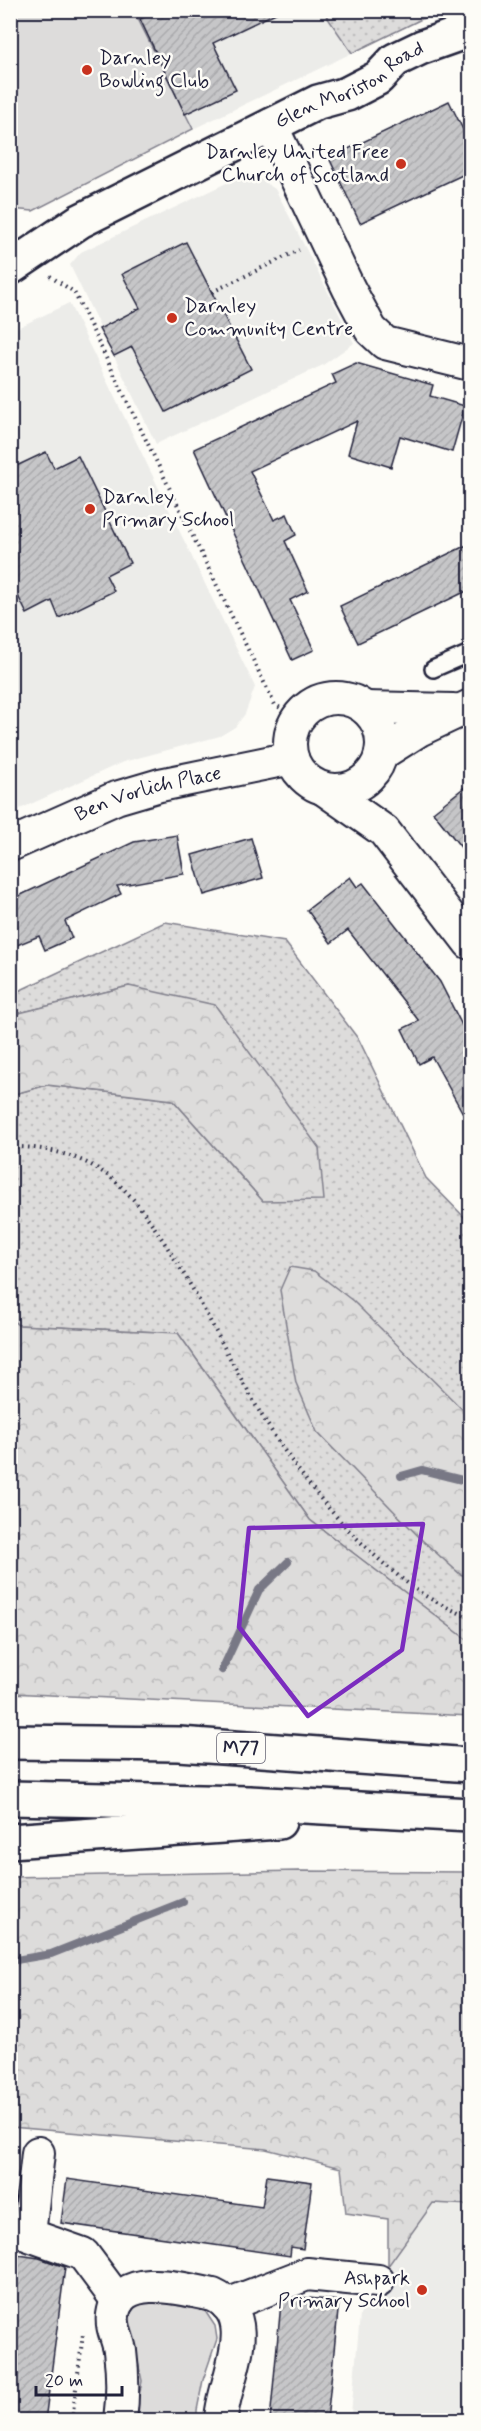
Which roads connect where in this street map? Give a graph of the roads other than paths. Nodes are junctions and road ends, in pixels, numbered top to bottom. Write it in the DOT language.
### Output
graph roads {
  1 [pos="471,30"];
  2 [pos="271,125"];
  3 [pos="15,257"];
  4 [pos="471,364"];
  5 [pos="471,653"];
  6 [pos="433,669"];
  7 [pos="365,708"];
  8 [pos="464,708"];
  9 [pos="292,758"];
  10 [pos="377,762"];
  11 [pos="324,789"];
  12 [pos="384,831"];
  13 [pos="10,845"];
  14 [pos="471,943"];
  15 [pos="10,1742"];
  16 [pos="471,1765"];
  17 [pos="10,1798"];
  18 [pos="418,1810"];
  19 [pos="471,1815"];
  20 [pos="10,1841"];
  21 [pos="38,2153"];
  22 [pos="378,2281"];
  23 [pos="118,2301"];
  24 [pos="227,2305"];
  25 [pos="120,2421"];
  26 [pos="221,2421"];
  1 -- 2 [label="main road, Glen Moriston Road"];
  2 -- 3 [label="main road, Glen Moriston Road"];
  2 -- 4 [label="street"];
  5 -- 6 [label="lane"];
  7 -- 8 [label="street"];
  7 -- 9 [label="street"];
  7 -- 10 [label="street"];
  8 -- 10 [label="street"];
  9 -- 11 [label="street"];
  9 -- 13 [label="street, Ben Vorlich Place"];
  10 -- 11 [label="street"];
  10 -- 12 [label="street"];
  11 -- 12 [label="street"];
  12 -- 14 [label="street"];
  15 -- 16 [label="main road, M77"];
  17 -- 18 [label="main road"];
  18 -- 19 [label="main road"];
  18 -- 20 [label="main road"];
  21 -- 23 [label="street"];
  22 -- 24 [label="street"];
  23 -- 24 [label="street"];
  23 -- 25 [label="street"];
  24 -- 26 [label="street"];
}
